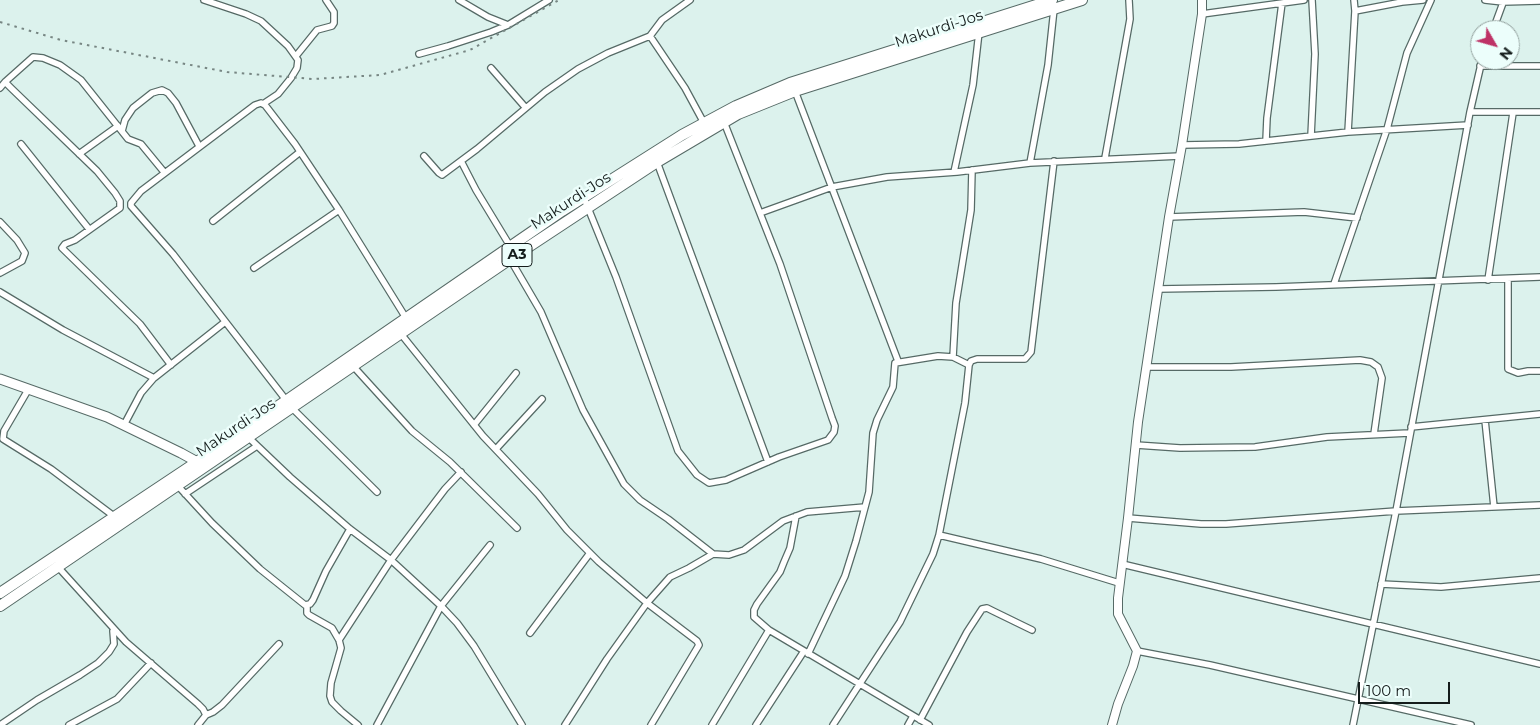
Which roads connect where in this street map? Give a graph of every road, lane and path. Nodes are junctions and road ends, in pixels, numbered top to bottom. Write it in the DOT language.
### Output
graph roads {
  1 [pos="204,0"];
  2 [pos="326,0"];
  3 [pos="458,0"];
  4 [pos="549,0"];
  5 [pos="690,0"];
  6 [pos="1082,0"];
  7 [pos="1128,0"];
  8 [pos="1202,0"];
  9 [pos="1304,0"];
  10 [pos="1312,0"];
  11 [pos="1354,0"];
  12 [pos="1423,0"];
  13 [pos="1431,0"];
  14 [pos="1485,0"];
  15 [pos="1503,1"];
  16 [pos="1540,1"];
  17 [pos="1282,3"];
  18 [pos="1053,4"];
  19 [pos="1355,11"];
  20 [pos="1202,14"];
  21 [pos="1496,20"];
  22 [pos="508,25"];
  23 [pos="979,32"];
  24 [pos="650,36"];
  25 [pos="419,54"];
  26 [pos="296,56"];
  27 [pos="1520,65"];
  28 [pos="1540,66"];
  29 [pos="490,68"];
  30 [pos="1479,70"];
  31 [pos="6,82"];
  32 [pos="0,88"];
  33 [pos="795,91"];
  34 [pos="263,104"];
  35 [pos="525,107"];
  36 [pos="1470,112"];
  37 [pos="1540,112"];
  38 [pos="1513,113"];
  39 [pos="724,122"];
  40 [pos="704,123"];
  41 [pos="1468,125"];
  42 [pos="121,127"];
  43 [pos="1387,129"];
  44 [pos="1348,132"];
  45 [pos="1311,136"];
  46 [pos="1266,141"];
  47 [pos="21,144"];
  48 [pos="1182,145"];
  49 [pos="199,146"];
  50 [pos="300,152"];
  51 [pos="80,154"];
  52 [pos="424,156"];
  53 [pos="1180,156"];
  54 [pos="1105,158"];
  55 [pos="461,161"];
  56 [pos="1054,161"];
  57 [pos="658,162"];
  58 [pos="1030,163"];
  59 [pos="972,170"];
  60 [pos="164,172"];
  61 [pos="954,172"];
  62 [pos="832,187"];
  63 [pos="584,198"];
  64 [pos="589,208"];
  65 [pos="339,210"];
  66 [pos="760,213"];
  67 [pos="1169,217"];
  68 [pos="1357,218"];
  69 [pos="213,221"];
  70 [pos="0,222"];
  71 [pos="89,230"];
  72 [pos="510,246"];
  73 [pos="510,259"];
  74 [pos="254,268"];
  75 [pos="0,273"];
  76 [pos="1540,276"];
  77 [pos="1508,279"];
  78 [pos="1438,280"];
  79 [pos="1488,280"];
  80 [pos="1334,284"];
  81 [pos="1158,289"];
  82 [pos="0,292"];
  83 [pos="406,318"];
  84 [pos="225,322"];
  85 [pos="401,334"];
  86 [pos="953,358"];
  87 [pos="898,361"];
  88 [pos="171,365"];
  89 [pos="969,365"];
  90 [pos="353,366"];
  91 [pos="1147,367"];
  92 [pos="1540,371"];
  93 [pos="516,373"];
  94 [pos="154,378"];
  95 [pos="0,379"];
  96 [pos="28,390"];
  97 [pos="542,399"];
  98 [pos="289,404"];
  99 [pos="1540,414"];
  100 [pos="1485,420"];
  101 [pos="124,425"];
  102 [pos="474,425"];
  103 [pos="1410,430"];
  104 [pos="1374,434"];
  105 [pos="248,437"];
  106 [pos="1136,445"];
  107 [pos="257,446"];
  108 [pos="496,449"];
  109 [pos="768,462"];
  110 [pos="201,465"];
  111 [pos="461,472"];
  112 [pos="215,474"];
  113 [pos="178,486"];
  114 [pos="377,492"];
  115 [pos="186,494"];
  116 [pos="1540,505"];
  117 [pos="865,507"];
  118 [pos="1494,507"];
  119 [pos="1396,511"];
  120 [pos="796,516"];
  121 [pos="115,518"];
  122 [pos="1128,518"];
  123 [pos="783,521"];
  124 [pos="350,528"];
  125 [pos="517,528"];
  126 [pos="792,532"];
  127 [pos="939,535"];
  128 [pos="490,545"];
  129 [pos="590,553"];
  130 [pos="713,554"];
  131 [pos="391,560"];
  132 [pos="1122,564"];
  133 [pos="58,567"];
  134 [pos="1540,578"];
  135 [pos="1119,583"];
  136 [pos="1381,584"];
  137 [pos="0,593"];
  138 [pos="647,603"];
  139 [pos="307,605"];
  140 [pos="0,606"];
  141 [pos="441,606"];
  142 [pos="1373,624"];
  143 [pos="113,628"];
  144 [pos="770,630"];
  145 [pos="1032,630"];
  146 [pos="530,633"];
  147 [pos="340,640"];
  148 [pos="279,644"];
  149 [pos="1137,650"];
  150 [pos="806,653"];
  151 [pos="151,663"];
  152 [pos="1540,664"];
  153 [pos="858,684"];
  154 [pos="1359,700"];
  155 [pos="206,715"];
  156 [pos="914,716"];
  157 [pos="920,720"];
  158 [pos="0,725"];
  159 [pos="70,725"];
  160 [pos="198,725"];
  161 [pos="358,725"];
  162 [pos="377,725"];
  163 [pos="522,725"];
  164 [pos="565,725"];
  165 [pos="651,725"];
  166 [pos="712,725"];
  167 [pos="756,725"];
  168 [pos="833,725"];
  169 [pos="908,725"];
  170 [pos="929,725"];
  171 [pos="1113,725"];
  172 [pos="1353,725"];
  173 [pos="1471,725"];
  1 -- 26 [label="street"];
  2 -- 26 [label="street"];
  3 -- 22 [label="street"];
  4 -- 22 [label="street"];
  5 -- 24 [label="street"];
  6 -- 18 [label="highway, Makurdi-Jos / A3"];
  7 -- 54 [label="street"];
  8 -- 20 [label="street"];
  9 -- 17 [label="street"];
  10 -- 45 [label="street"];
  11 -- 19 [label="street"];
  12 -- 19 [label="street"];
  13 -- 43 [label="street"];
  14 -- 15 [label="street"];
  15 -- 16 [label="street"];
  15 -- 21 [label="street"];
  17 -- 20 [label="street"];
  17 -- 46 [label="street"];
  18 -- 23 [label="highway, Makurdi-Jos / A3"];
  18 -- 40 [label="highway, Makurdi-Jos / A3"];
  18 -- 58 [label="street"];
  19 -- 44 [label="street"];
  20 -- 48 [label="street"];
  22 -- 25 [label="street"];
  23 -- 33 [label="highway, Makurdi-Jos / A3"];
  23 -- 61 [label="street"];
  24 -- 35 [label="street"];
  24 -- 40 [label="street"];
  26 -- 34 [label="street"];
  27 -- 28 [label="street"];
  29 -- 35 [label="street"];
  30 -- 36 [label="street"];
  31 -- 32 [label="street"];
  31 -- 42 [label="street"];
  31 -- 51 [label="street"];
  33 -- 39 [label="highway, Makurdi-Jos / A3"];
  33 -- 62 [label="street"];
  34 -- 49 [label="street"];
  34 -- 50 [label="street"];
  35 -- 55 [label="street"];
  36 -- 38 [label="street"];
  36 -- 41 [label="street"];
  37 -- 38 [label="street"];
  38 -- 79 [label="street"];
  39 -- 57 [label="highway, Makurdi-Jos / A3"];
  39 -- 66 [label="street"];
  40 -- 63 [label="highway, Makurdi-Jos / A3"];
  41 -- 43 [label="street"];
  41 -- 78 [label="street"];
  42 -- 49 [label="street"];
  42 -- 51 [label="street"];
  42 -- 60 [label="street"];
  43 -- 44 [label="street"];
  43 -- 68 [label="street"];
  44 -- 45 [label="street"];
  45 -- 46 [label="street"];
  46 -- 48 [label="street"];
  47 -- 71 [label="street"];
  48 -- 53 [label="street"];
  49 -- 60 [label="street"];
  50 -- 65 [label="street"];
  50 -- 69 [label="street"];
  51 -- 71 [label="street"];
  52 -- 55 [label="street"];
  53 -- 54 [label="street"];
  53 -- 67 [label="street"];
  54 -- 56 [label="street"];
  55 -- 72 [label="street"];
  56 -- 58 [label="street"];
  56 -- 89 [label="street"];
  57 -- 64 [label="highway, Makurdi-Jos / A3"];
  57 -- 109 [label="street"];
  58 -- 59 [label="street"];
  59 -- 61 [label="street"];
  59 -- 86 [label="street"];
  60 -- 84 [label="street"];
  61 -- 62 [label="street"];
  62 -- 66 [label="street"];
  62 -- 87 [label="street"];
  63 -- 64 [label="street"];
  63 -- 72 [label="highway, Makurdi-Jos / A3"];
  64 -- 73 [label="highway, Makurdi-Jos / A3"];
  64 -- 109 [label="street"];
  65 -- 74 [label="street"];
  65 -- 83 [label="street"];
  66 -- 109 [label="street"];
  67 -- 68 [label="street"];
  67 -- 81 [label="street"];
  68 -- 80 [label="street"];
  70 -- 75 [label="street"];
  71 -- 88 [label="street"];
  72 -- 83 [label="highway, Makurdi-Jos / A3"];
  73 -- 85 [label="highway, Makurdi-Jos / A3"];
  73 -- 130 [label="street"];
  76 -- 77 [label="street"];
  77 -- 79 [label="street"];
  77 -- 92 [label="street"];
  78 -- 79 [label="street"];
  78 -- 80 [label="street"];
  78 -- 103 [label="street"];
  80 -- 81 [label="street"];
  81 -- 91 [label="street"];
  82 -- 94 [label="street"];
  83 -- 98 [label="highway, Makurdi-Jos / A3"];
  84 -- 88 [label="street"];
  84 -- 98 [label="street"];
  85 -- 90 [label="highway, Makurdi-Jos / A3"];
  85 -- 102 [label="street"];
  86 -- 87 [label="street"];
  86 -- 89 [label="street"];
  87 -- 117 [label="street"];
  88 -- 94 [label="street"];
  89 -- 127 [label="street"];
  90 -- 98 [label="highway, Makurdi-Jos / A3"];
  90 -- 111 [label="street"];
  91 -- 104 [label="street"];
  91 -- 106 [label="street"];
  93 -- 102 [label="street"];
  94 -- 101 [label="street"];
  95 -- 96 [label="main road"];
  96 -- 101 [label="main road"];
  96 -- 121 [label="street"];
  97 -- 108 [label="street"];
  98 -- 105 [label="highway, Makurdi-Jos / A3"];
  98 -- 110 [label="highway, Makurdi-Jos / A3"];
  98 -- 114 [label="street"];
  99 -- 100 [label="street"];
  100 -- 103 [label="street"];
  100 -- 118 [label="street"];
  101 -- 110 [label="main road"];
  102 -- 108 [label="street"];
  103 -- 104 [label="street"];
  103 -- 119 [label="street"];
  104 -- 106 [label="street"];
  105 -- 107 [label="street"];
  105 -- 110 [label="highway, Makurdi-Jos / A3"];
  106 -- 122 [label="street"];
  107 -- 112 [label="street"];
  107 -- 124 [label="street"];
  108 -- 129 [label="street"];
  110 -- 112 [label="street"];
  110 -- 113 [label="highway, Makurdi-Jos / A3"];
  110 -- 121 [label="highway, Makurdi-Jos / A3"];
  111 -- 125 [label="street"];
  111 -- 131 [label="street"];
  112 -- 115 [label="street"];
  113 -- 115 [label="street"];
  113 -- 133 [label="highway, Makurdi-Jos / A3"];
  115 -- 139 [label="street"];
  116 -- 118 [label="street"];
  117 -- 120 [label="street"];
  117 -- 150 [label="street"];
  118 -- 119 [label="street"];
  119 -- 122 [label="street"];
  119 -- 136 [label="street"];
  120 -- 123 [label="street"];
  120 -- 126 [label="street"];
  121 -- 137 [label="highway, Makurdi-Jos / A3"];
  122 -- 132 [label="street"];
  123 -- 126 [label="street"];
  123 -- 130 [label="street"];
  124 -- 131 [label="street"];
  124 -- 139 [label="street"];
  126 -- 144 [label="street"];
  127 -- 135 [label="street"];
  127 -- 153 [label="street"];
  128 -- 141 [label="street"];
  129 -- 138 [label="street"];
  129 -- 146 [label="street"];
  130 -- 138 [label="street"];
  131 -- 141 [label="street"];
  131 -- 147 [label="street"];
  132 -- 135 [label="street"];
  132 -- 142 [label="street"];
  133 -- 140 [label="highway, Makurdi-Jos / A3"];
  133 -- 143 [label="street"];
  134 -- 136 [label="street"];
  135 -- 149 [label="street"];
  136 -- 142 [label="street"];
  138 -- 164 [label="street"];
  138 -- 165 [label="street"];
  139 -- 147 [label="street"];
  141 -- 162 [label="street"];
  141 -- 163 [label="street"];
  142 -- 152 [label="street"];
  142 -- 154 [label="street"];
  143 -- 151 [label="street"];
  143 -- 158 [label="street"];
  144 -- 150 [label="street"];
  144 -- 166 [label="street"];
  145 -- 157 [label="street"];
  147 -- 161 [label="street"];
  148 -- 155 [label="street"];
  149 -- 154 [label="street"];
  149 -- 171 [label="street"];
  150 -- 153 [label="street"];
  150 -- 167 [label="street"];
  151 -- 155 [label="street"];
  151 -- 159 [label="street"];
  153 -- 156 [label="street"];
  153 -- 168 [label="street"];
  154 -- 172 [label="street"];
  154 -- 173 [label="street"];
  155 -- 160 [label="street"];
  156 -- 157 [label="street"];
  156 -- 169 [label="street"];
  157 -- 170 [label="street"];
}
